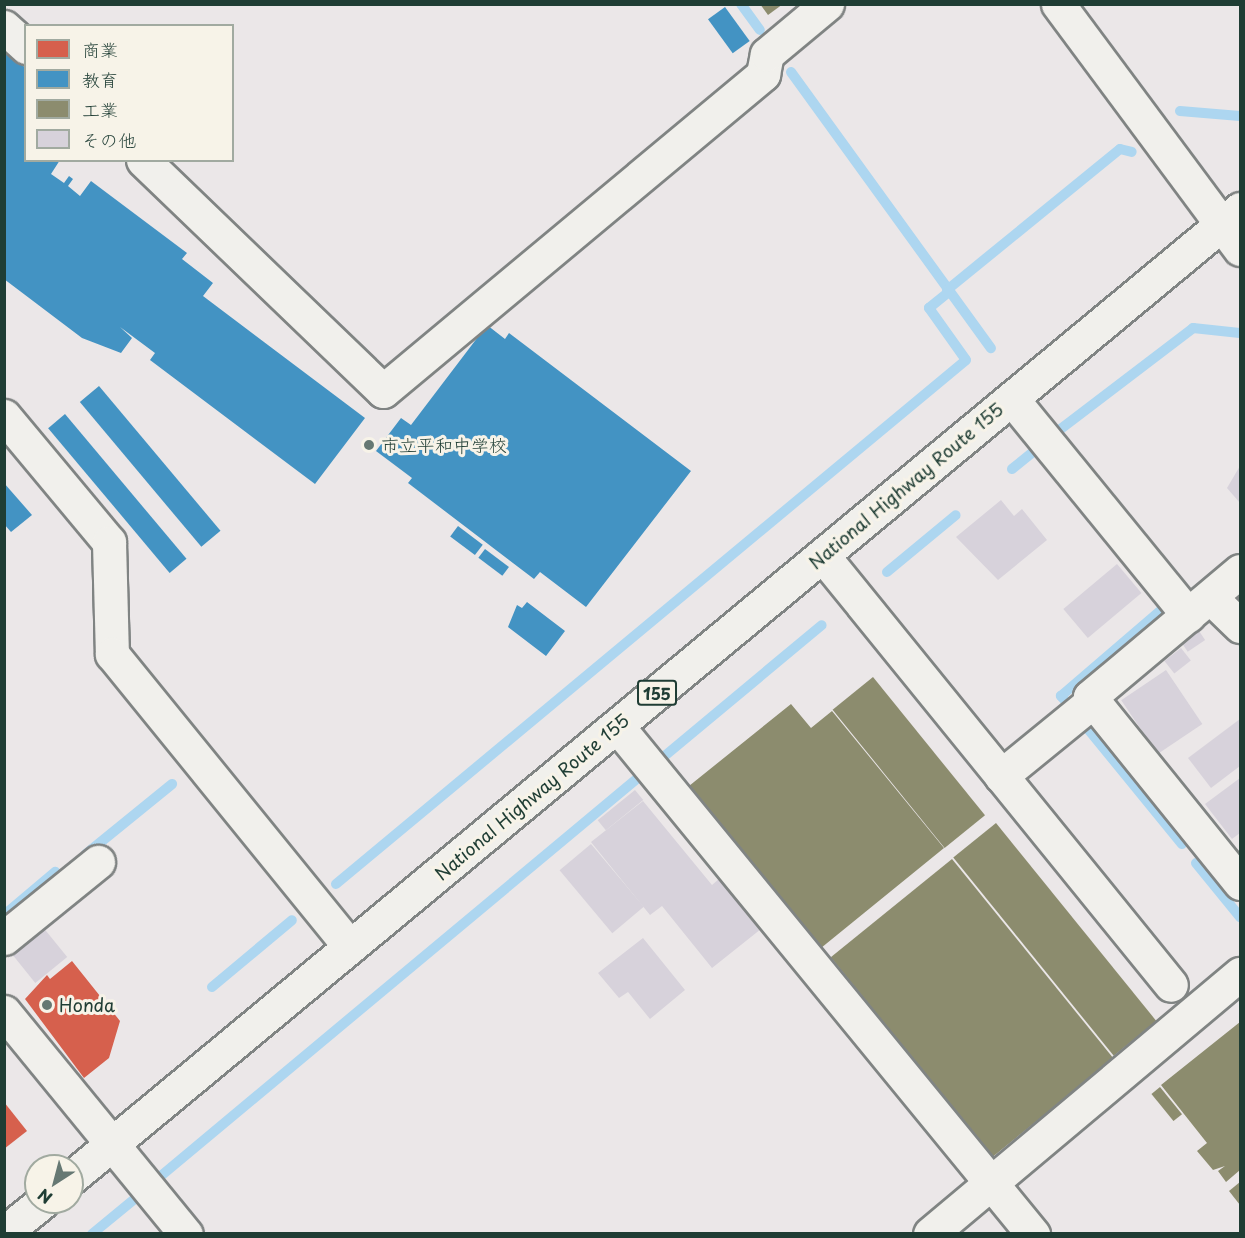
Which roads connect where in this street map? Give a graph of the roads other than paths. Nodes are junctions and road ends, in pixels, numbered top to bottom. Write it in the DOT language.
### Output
graph roads {
  1 [pos="827,4"];
  2 [pos="1058,4"];
  3 [pos="4,27"];
  4 [pos="24,45"];
  5 [pos="145,162"];
  6 [pos="1234,228"];
  7 [pos="1012,399"];
  8 [pos="4,416"];
  9 [pos="822,556"];
  10 [pos="1240,571"];
  11 [pos="1199,606"];
  12 [pos="1240,626"];
  13 [pos="1093,701"];
  14 [pos="617,726"];
  15 [pos="1001,776"];
  16 [pos="98,862"];
  17 [pos="1240,883"];
  18 [pos="4,938"];
  19 [pos="350,947"];
  20 [pos="1240,974"];
  21 [pos="1171,985"];
  22 [pos="4,1012"];
  23 [pos="112,1144"];
  24 [pos="84,1167"];
  25 [pos="991,1182"];
  26 [pos="27,1214"];
  27 [pos="4,1233"];
  28 [pos="186,1233"];
  29 [pos="930,1233"];
  30 [pos="1033,1233"];
  1 -- 5 [label="main road"];
  2 -- 6 [label="main road"];
  3 -- 4 [label="main road"];
  6 -- 7 [label="main road, National Highway Route 155 / 155"];
  7 -- 9 [label="main road, National Highway Route 155 / 155"];
  7 -- 11 [label="main road"];
  8 -- 19 [label="main road"];
  9 -- 14 [label="main road, National Highway Route 155 / 155"];
  9 -- 15 [label="main road"];
  10 -- 11 [label="main road"];
  11 -- 12 [label="main road"];
  11 -- 13 [label="main road"];
  13 -- 15 [label="main road"];
  13 -- 17 [label="main road"];
  14 -- 19 [label="main road, National Highway Route 155 / 155"];
  14 -- 25 [label="main road"];
  15 -- 21 [label="main road"];
  16 -- 18 [label="main road"];
  19 -- 23 [label="main road, National Highway Route 155 / 155"];
  20 -- 25 [label="main road"];
  22 -- 23 [label="main road"];
  23 -- 24 [label="main road, National Highway Route 155 / 155"];
  23 -- 28 [label="main road"];
  25 -- 29 [label="main road"];
  25 -- 30 [label="main road"];
  26 -- 27 [label="main road"];
}
